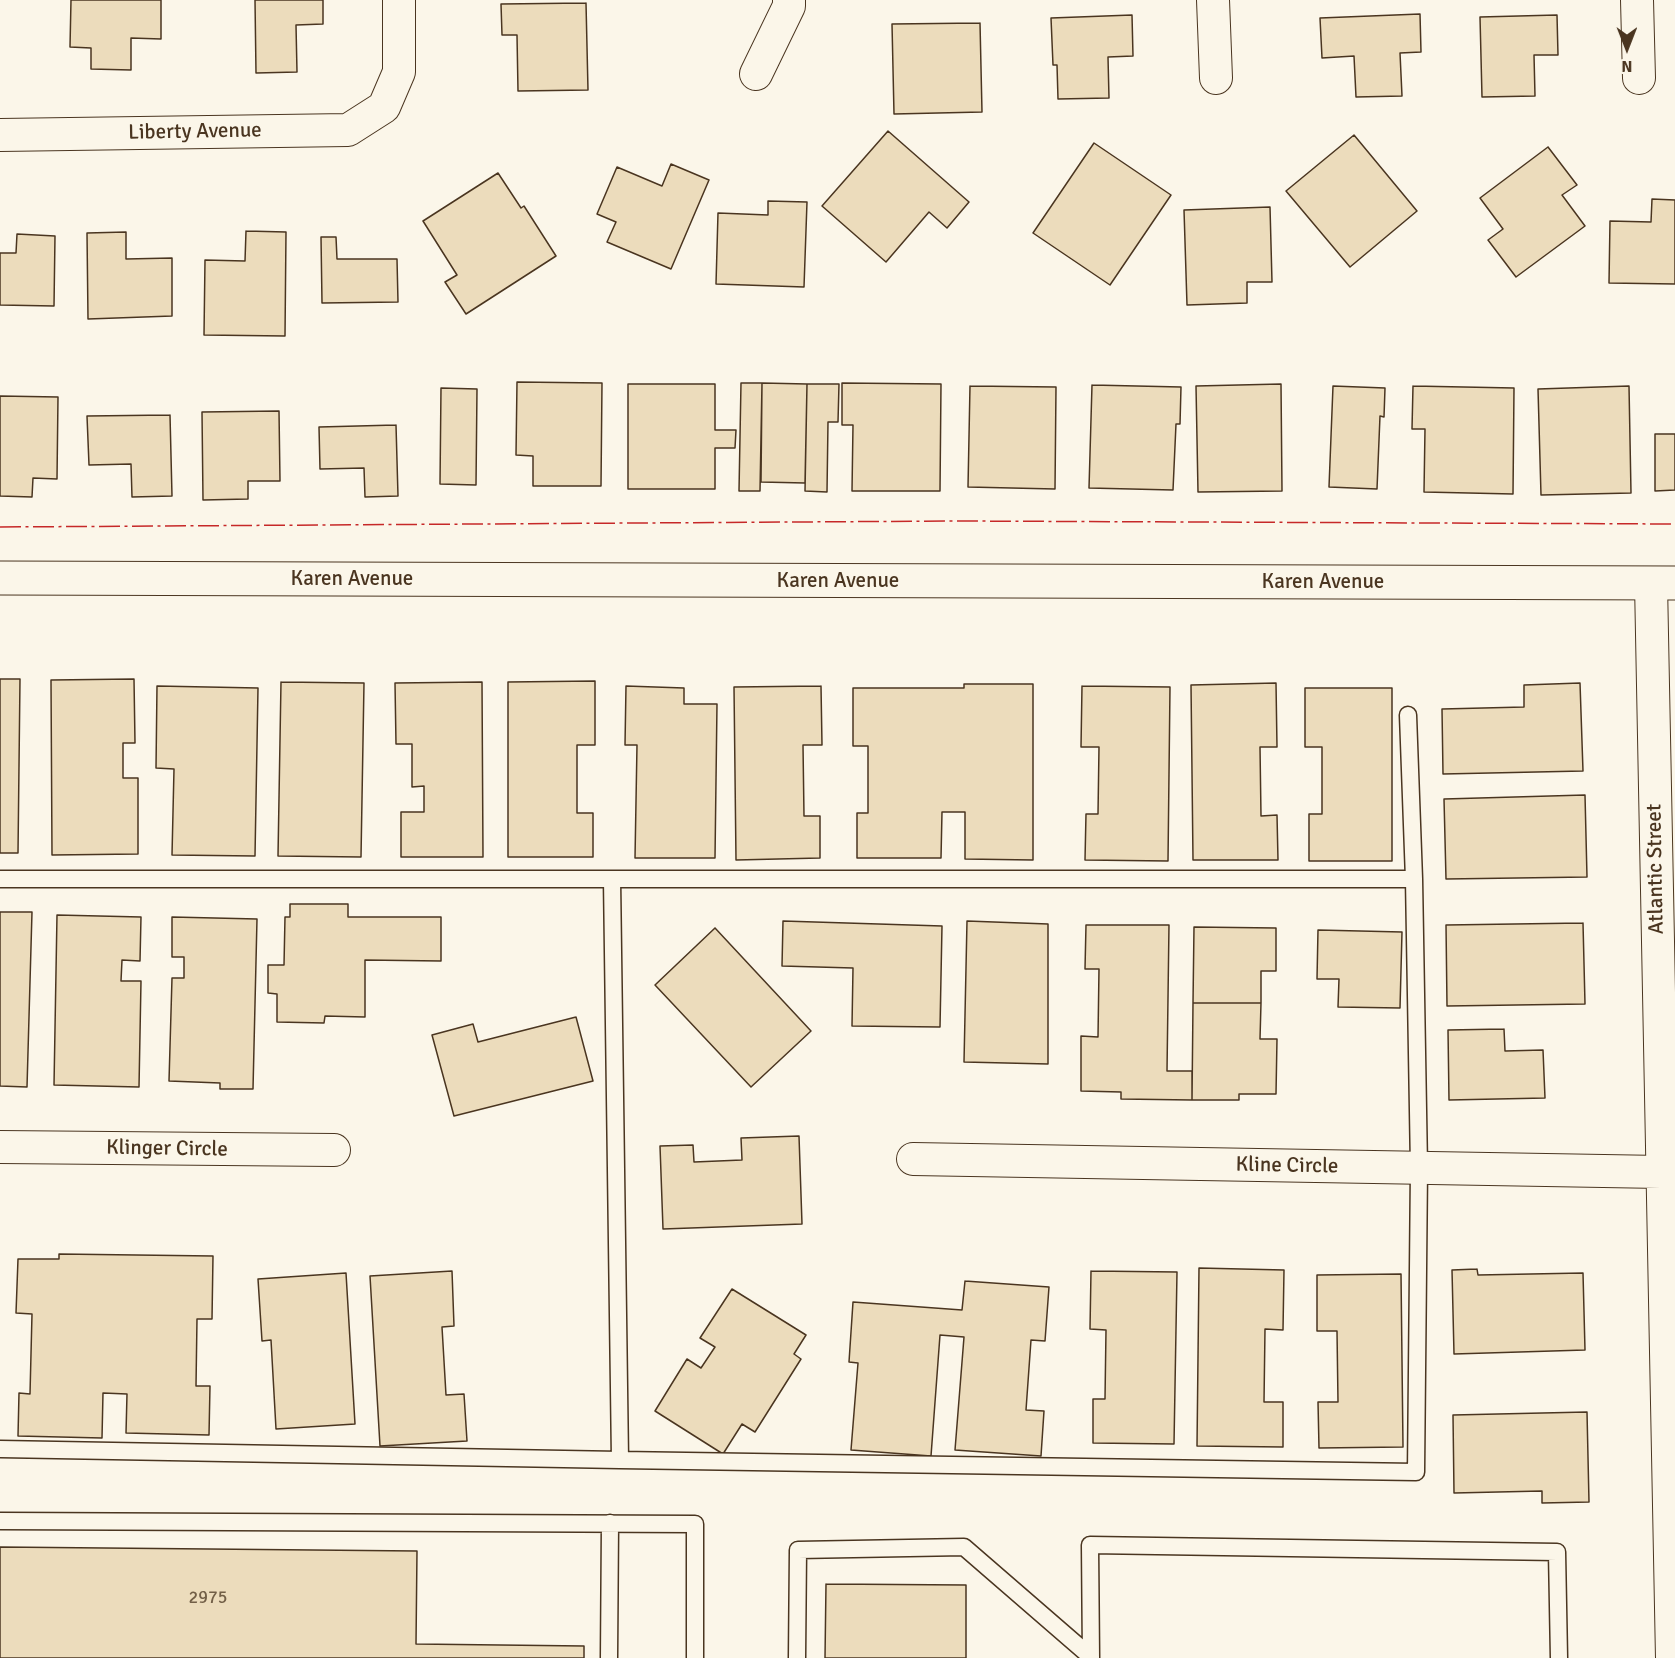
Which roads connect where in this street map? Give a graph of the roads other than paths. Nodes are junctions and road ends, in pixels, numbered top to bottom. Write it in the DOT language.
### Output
graph roads {
  1 [pos="399,0"];
  2 [pos="789,0"];
  3 [pos="1213,0"];
  4 [pos="1637,0"];
  5 [pos="756,74"];
  6 [pos="1216,78"];
  7 [pos="1639,78"];
  8 [pos="0,135"];
  9 [pos="0,578"];
  10 [pos="1663,583"];
  11 [pos="1408,715"];
  12 [pos="0,879"];
  13 [pos="612,879"];
  14 [pos="1414,879"];
  15 [pos="0,1147"];
  16 [pos="334,1150"];
  17 [pos="913,1159"];
  18 [pos="1419,1168"];
  19 [pos="1661,1172"];
  20 [pos="0,1449"];
  21 [pos="620,1460"];
  22 [pos="1671,1472"];
  23 [pos="0,1521"];
  24 [pos="610,1523"];
  25 [pos="1673,1649"];
  26 [pos="1091,1657"];
  27 [pos="609,1658"];
  28 [pos="695,1658"];
  29 [pos="797,1658"];
  30 [pos="1559,1658"];
  1 -- 8 [label="street, Liberty Avenue"];
  2 -- 5 [label="street"];
  3 -- 6 [label="street"];
  4 -- 7 [label="street"];
  9 -- 10 [label="street, Karen Avenue"];
  10 -- 19 [label="street, Atlantic Street"];
  11 -- 14 [label="lane"];
  12 -- 13 [label="lane"];
  13 -- 14 [label="lane"];
  13 -- 21 [label="lane"];
  14 -- 18 [label="lane"];
  15 -- 16 [label="street, Klinger Circle"];
  17 -- 18 [label="street, Kline Circle"];
  18 -- 19 [label="street, Kline Circle"];
  18 -- 21 [label="lane"];
  19 -- 22 [label="street, Atlantic Street"];
  20 -- 21 [label="lane"];
  22 -- 25 [label="street, Atlantic Street"];
  23 -- 24 [label="lane"];
  24 -- 27 [label="lane"];
  24 -- 28 [label="lane"];
  26 -- 29 [label="lane"];
  26 -- 30 [label="lane"];
}
